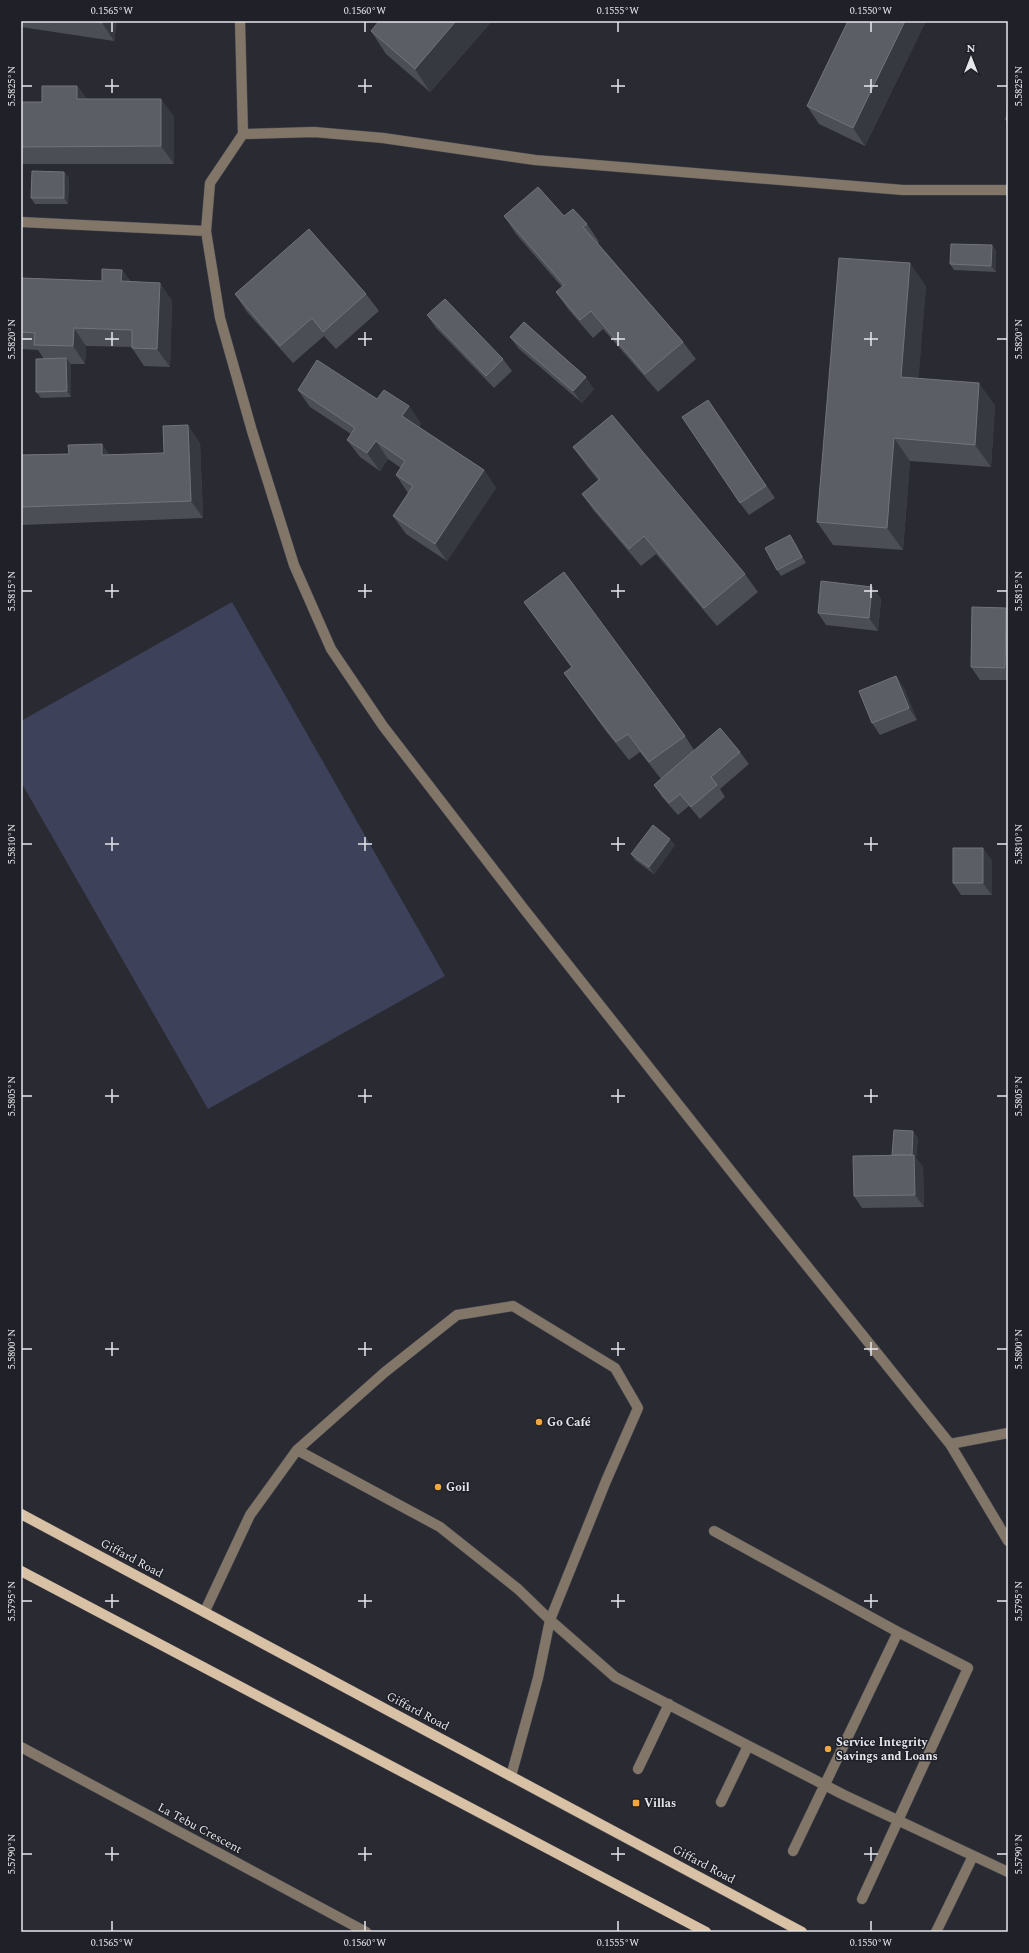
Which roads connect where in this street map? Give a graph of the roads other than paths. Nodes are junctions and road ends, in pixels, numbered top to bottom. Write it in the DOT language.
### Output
graph roads {
  1 [pos="240,21"];
  2 [pos="243,134"];
  3 [pos="1008,190"];
  4 [pos="21,222"];
  5 [pos="206,231"];
  6 [pos="1008,1433"];
  7 [pos="950,1444"];
  8 [pos="297,1450"];
  9 [pos="21,1514"];
  10 [pos="714,1531"];
  11 [pos="1008,1541"];
  12 [pos="21,1571"];
  13 [pos="205,1612"];
  14 [pos="550,1620"];
  15 [pos="898,1632"];
  16 [pos="669,1704"];
  17 [pos="748,1746"];
  18 [pos="21,1747"];
  19 [pos="638,1768"];
  20 [pos="511,1776"];
  21 [pos="824,1785"];
  22 [pos="721,1802"];
  23 [pos="898,1821"];
  24 [pos="793,1851"];
  25 [pos="973,1856"];
  26 [pos="1008,1872"];
  27 [pos="862,1899"];
  28 [pos="366,1932"];
  29 [pos="706,1932"];
  30 [pos="802,1932"];
  31 [pos="936,1932"];
  1 -- 2 [label="street"];
  2 -- 3 [label="street"];
  2 -- 5 [label="street"];
  4 -- 5 [label="street"];
  5 -- 7 [label="street"];
  6 -- 7 [label="street"];
  7 -- 11 [label="street"];
  8 -- 13 [label="street"];
  8 -- 14 [label="street"];
  8 -- 14 [label="street"];
  9 -- 13 [label="main road, Giffard Road"];
  10 -- 15 [label="street"];
  12 -- 29 [label="main road"];
  13 -- 20 [label="main road, Giffard Road"];
  14 -- 16 [label="street"];
  14 -- 20 [label="street"];
  15 -- 21 [label="street"];
  15 -- 23 [label="street"];
  16 -- 17 [label="street"];
  16 -- 19 [label="street"];
  17 -- 21 [label="street"];
  17 -- 22 [label="street"];
  18 -- 28 [label="street, La Tebu Crescent"];
  20 -- 30 [label="main road, Giffard Road"];
  21 -- 23 [label="street"];
  21 -- 24 [label="street"];
  23 -- 25 [label="street"];
  23 -- 27 [label="street"];
  25 -- 26 [label="street"];
  25 -- 31 [label="street"];
}
